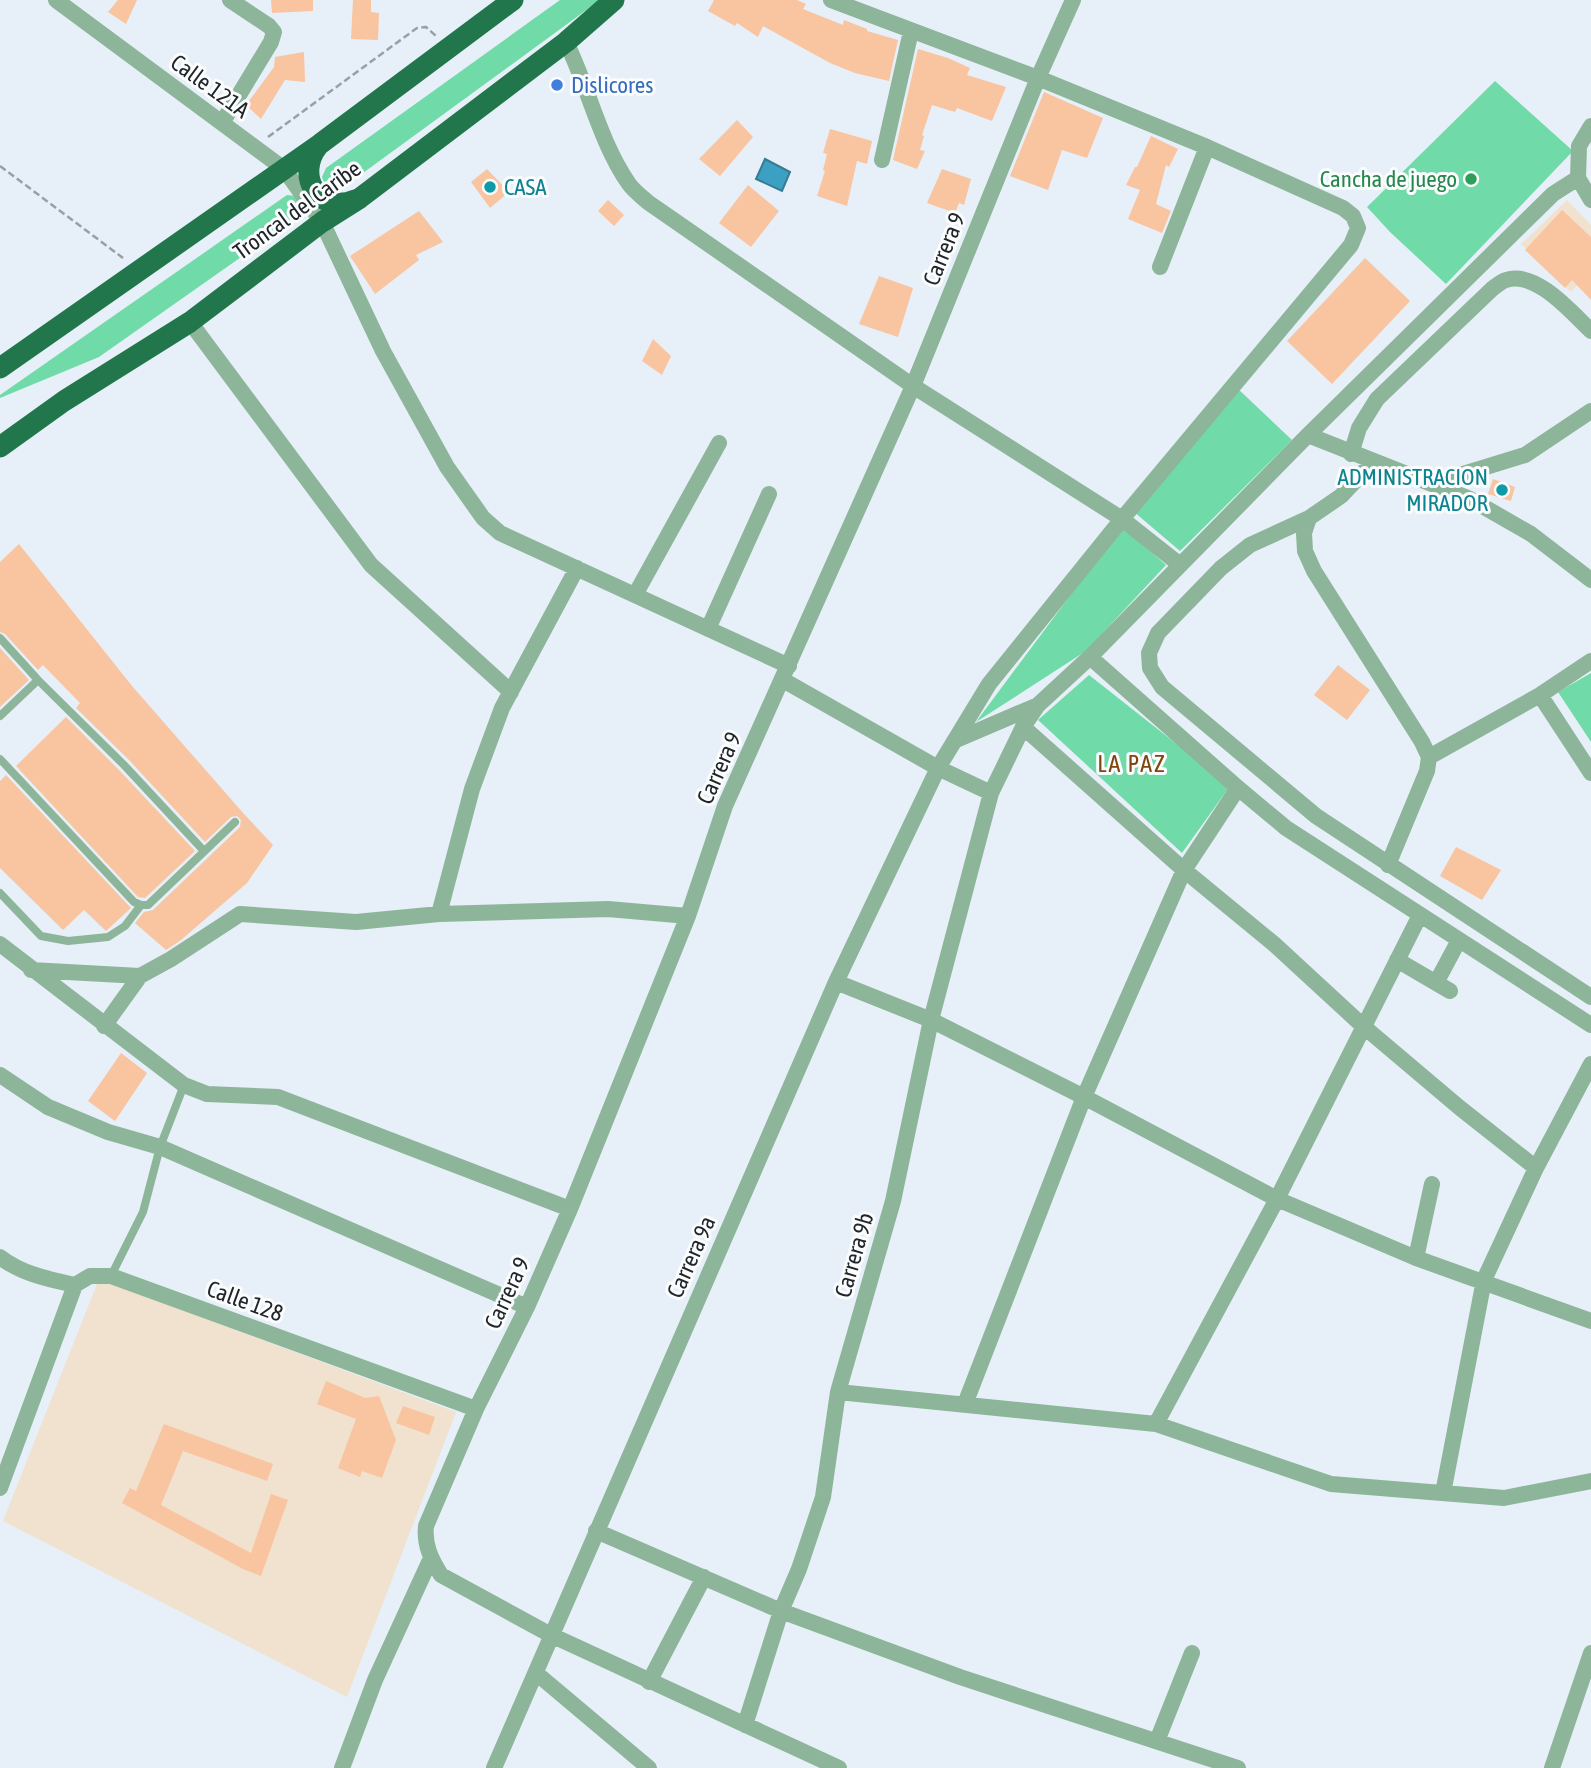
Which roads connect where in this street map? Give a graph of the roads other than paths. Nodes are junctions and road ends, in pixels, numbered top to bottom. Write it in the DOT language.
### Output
graph roads {
  1 [pos="56,0"];
  2 [pos="230,0"];
  3 [pos="513,0"];
  4 [pos="614,0"];
  5 [pos="831,0"];
  6 [pos="1073,0"];
  7 [pos="911,31"];
  8 [pos="566,42"];
  9 [pos="1038,78"];
  10 [pos="222,124"];
  11 [pos="1591,126"];
  12 [pos="320,144"];
  13 [pos="1207,147"];
  14 [pos="882,160"];
  15 [pos="284,169"];
  16 [pos="1578,178"];
  17 [pos="360,198"];
  18 [pos="1591,200"];
  19 [pos="323,222"];
  20 [pos="1160,267"];
  21 [pos="190,322"];
  22 [pos="1591,331"];
  23 [pos="0,368"];
  24 [pos="913,386"];
  25 [pos="1591,411"];
  26 [pos="1307,435"];
  27 [pos="719,443"];
  28 [pos="0,447"];
  29 [pos="1351,454"];
  30 [pos="1374,461"];
  31 [pos="1434,483"];
  32 [pos="768,494"];
  33 [pos="1309,518"];
  34 [pos="1122,519"];
  35 [pos="1179,564"];
  36 [pos="577,568"];
  37 [pos="1591,580"];
  38 [pos="635,595"];
  39 [pos="708,629"];
  40 [pos="0,638"];
  41 [pos="1090,657"];
  42 [pos="1591,661"];
  43 [pos="786,673"];
  44 [pos="38,680"];
  45 [pos="510,692"];
  46 [pos="1540,695"];
  47 [pos="1038,705"];
  48 [pos="0,716"];
  49 [pos="1023,727"];
  50 [pos="954,741"];
  51 [pos="1429,757"];
  52 [pos="0,760"];
  53 [pos="938,768"];
  54 [pos="1591,773"];
  55 [pos="1238,788"];
  56 [pos="991,793"];
  57 [pos="235,822"];
  58 [pos="204,851"];
  59 [pos="1388,865"];
  60 [pos="1184,870"];
  61 [pos="0,893"];
  62 [pos="141,905"];
  63 [pos="439,914"];
  64 [pos="1420,915"];
  65 [pos="688,916"];
  66 [pos="1459,940"];
  67 [pos="0,944"];
  68 [pos="1396,960"];
  69 [pos="32,970"];
  70 [pos="140,976"];
  71 [pos="836,982"];
  72 [pos="1591,997"];
  73 [pos="930,1020"];
  74 [pos="1591,1025"];
  75 [pos="104,1026"];
  76 [pos="1363,1026"];
  77 [pos="1591,1064"];
  78 [pos="0,1074"];
  79 [pos="184,1086"];
  80 [pos="1084,1097"];
  81 [pos="160,1147"];
  82 [pos="1536,1168"];
  83 [pos="1432,1184"];
  84 [pos="1277,1199"];
  85 [pos="570,1209"];
  86 [pos="0,1256"];
  87 [pos="1416,1258"];
  88 [pos="111,1276"];
  89 [pos="1484,1280"];
  90 [pos="75,1285"];
  91 [pos="527,1307"];
  92 [pos="1591,1321"];
  93 [pos="838,1392"];
  94 [pos="965,1404"];
  95 [pos="476,1409"];
  96 [pos="1156,1424"];
  97 [pos="1591,1481"];
  98 [pos="0,1489"];
  99 [pos="1443,1493"];
  100 [pos="596,1531"];
  101 [pos="431,1558"];
  102 [pos="704,1577"];
  103 [pos="781,1611"];
  104 [pos="551,1635"];
  105 [pos="1192,1653"];
  106 [pos="1591,1653"];
  107 [pos="536,1673"];
  108 [pos="649,1682"];
  109 [pos="745,1725"];
  110 [pos="1157,1741"];
  111 [pos="500,1765"];
  112 [pos="342,1768"];
  113 [pos="649,1768"];
  114 [pos="839,1768"];
  115 [pos="1238,1768"];
  116 [pos="1552,1768"];
  1 -- 10 [label="street, Calle 121A"];
  2 -- 10 [label="street"];
  3 -- 12 [label="highway, Troncal del Caribe"];
  4 -- 8 [label="highway, Troncal del Caribe"];
  5 -- 7 [label="street"];
  6 -- 9 [label="street, Carrera 9"];
  7 -- 9 [label="street"];
  7 -- 14 [label="street"];
  8 -- 17 [label="highway, Troncal del Caribe"];
  8 -- 24 [label="street"];
  9 -- 13 [label="street"];
  9 -- 24 [label="street, Carrera 9"];
  10 -- 15 [label="street, Calle 121A"];
  11 -- 16 [label="street"];
  12 -- 15 [label="highway, Troncal del Caribe"];
  12 -- 17 [label="highway"];
  13 -- 20 [label="street"];
  13 -- 34 [label="street, Carrera 9a"];
  15 -- 19 [label="street, Calle 121A"];
  15 -- 23 [label="highway, Troncal del Caribe"];
  16 -- 18 [label="street"];
  16 -- 26 [label="street"];
  17 -- 19 [label="highway, Troncal del Caribe"];
  19 -- 21 [label="highway, Troncal del Caribe"];
  19 -- 36 [label="street, Calle 121A"];
  21 -- 28 [label="highway, Troncal del Caribe"];
  21 -- 45 [label="street"];
  22 -- 29 [label="street"];
  24 -- 34 [label="street"];
  24 -- 43 [label="street, Carrera 9"];
  25 -- 31 [label="street"];
  26 -- 29 [label="street"];
  26 -- 35 [label="street"];
  27 -- 38 [label="street"];
  29 -- 30 [label="street"];
  30 -- 31 [label="street"];
  30 -- 33 [label="street"];
  31 -- 37 [label="street"];
  32 -- 39 [label="street"];
  33 -- 51 [label="street"];
  33 -- 59 [label="street"];
  34 -- 35 [label="street"];
  34 -- 50 [label="street, Carrera 9a"];
  35 -- 41 [label="street"];
  36 -- 38 [label="street, Calle 121A"];
  36 -- 45 [label="street"];
  38 -- 39 [label="street, Calle 121A"];
  39 -- 43 [label="street, Calle 121A"];
  40 -- 44 [label="lane"];
  41 -- 47 [label="street"];
  41 -- 55 [label="street"];
  42 -- 46 [label="street"];
  43 -- 53 [label="street, Calle 121A"];
  43 -- 65 [label="street, Carrera 9"];
  44 -- 48 [label="lane"];
  44 -- 58 [label="lane"];
  45 -- 63 [label="street"];
  46 -- 51 [label="street"];
  46 -- 54 [label="street"];
  47 -- 49 [label="street, Carrera 9b"];
  47 -- 50 [label="street"];
  49 -- 56 [label="street, Carrera 9b"];
  49 -- 60 [label="street"];
  50 -- 53 [label="street, Carrera 9a"];
  51 -- 59 [label="street"];
  52 -- 62 [label="lane"];
  53 -- 56 [label="street, Calle 121A"];
  53 -- 71 [label="street, Carrera 9a"];
  55 -- 60 [label="street"];
  55 -- 64 [label="street"];
  56 -- 73 [label="street, Carrera 9b"];
  57 -- 58 [label="lane"];
  58 -- 62 [label="lane"];
  59 -- 72 [label="street"];
  60 -- 76 [label="street"];
  60 -- 80 [label="street"];
  61 -- 62 [label="lane"];
  63 -- 65 [label="street"];
  63 -- 70 [label="street"];
  64 -- 66 [label="street"];
  64 -- 68 [label="street"];
  65 -- 85 [label="street, Carrera 9"];
  66 -- 68 [label="street"];
  66 -- 74 [label="street"];
  67 -- 69 [label="street"];
  68 -- 76 [label="street"];
  69 -- 70 [label="street"];
  69 -- 75 [label="street"];
  70 -- 75 [label="street"];
  71 -- 73 [label="street"];
  71 -- 100 [label="street, Carrera 9a"];
  73 -- 80 [label="street"];
  73 -- 93 [label="street, Carrera 9b"];
  75 -- 79 [label="street"];
  76 -- 82 [label="street"];
  76 -- 84 [label="street"];
  77 -- 82 [label="street"];
  78 -- 81 [label="street"];
  79 -- 81 [label="lane"];
  79 -- 85 [label="street"];
  80 -- 84 [label="street"];
  80 -- 94 [label="street"];
  81 -- 88 [label="lane"];
  81 -- 91 [label="street"];
  82 -- 89 [label="street"];
  83 -- 87 [label="street"];
  84 -- 87 [label="street"];
  84 -- 96 [label="street"];
  85 -- 91 [label="street, Carrera 9"];
  86 -- 90 [label="street"];
  87 -- 89 [label="street"];
  88 -- 90 [label="street"];
  88 -- 95 [label="street, Calle 128"];
  89 -- 92 [label="street"];
  89 -- 99 [label="street"];
  90 -- 98 [label="street"];
  91 -- 95 [label="street, Carrera 9"];
  93 -- 94 [label="street"];
  93 -- 103 [label="street, Carrera 9b"];
  94 -- 96 [label="street"];
  95 -- 101 [label="street, Carrera 9"];
  96 -- 99 [label="street"];
  97 -- 99 [label="street"];
  100 -- 102 [label="street"];
  100 -- 104 [label="street, Carrera 9a"];
  101 -- 104 [label="street"];
  101 -- 112 [label="street"];
  102 -- 103 [label="street"];
  102 -- 108 [label="street"];
  103 -- 109 [label="street, Carrera 9b"];
  103 -- 110 [label="street"];
  104 -- 107 [label="street, Carrera 9a"];
  104 -- 108 [label="street"];
  105 -- 110 [label="street"];
  106 -- 116 [label="street"];
  107 -- 111 [label="street, Carrera 9a"];
  107 -- 113 [label="street"];
  108 -- 109 [label="street"];
  109 -- 114 [label="street"];
  110 -- 115 [label="street"];
}
